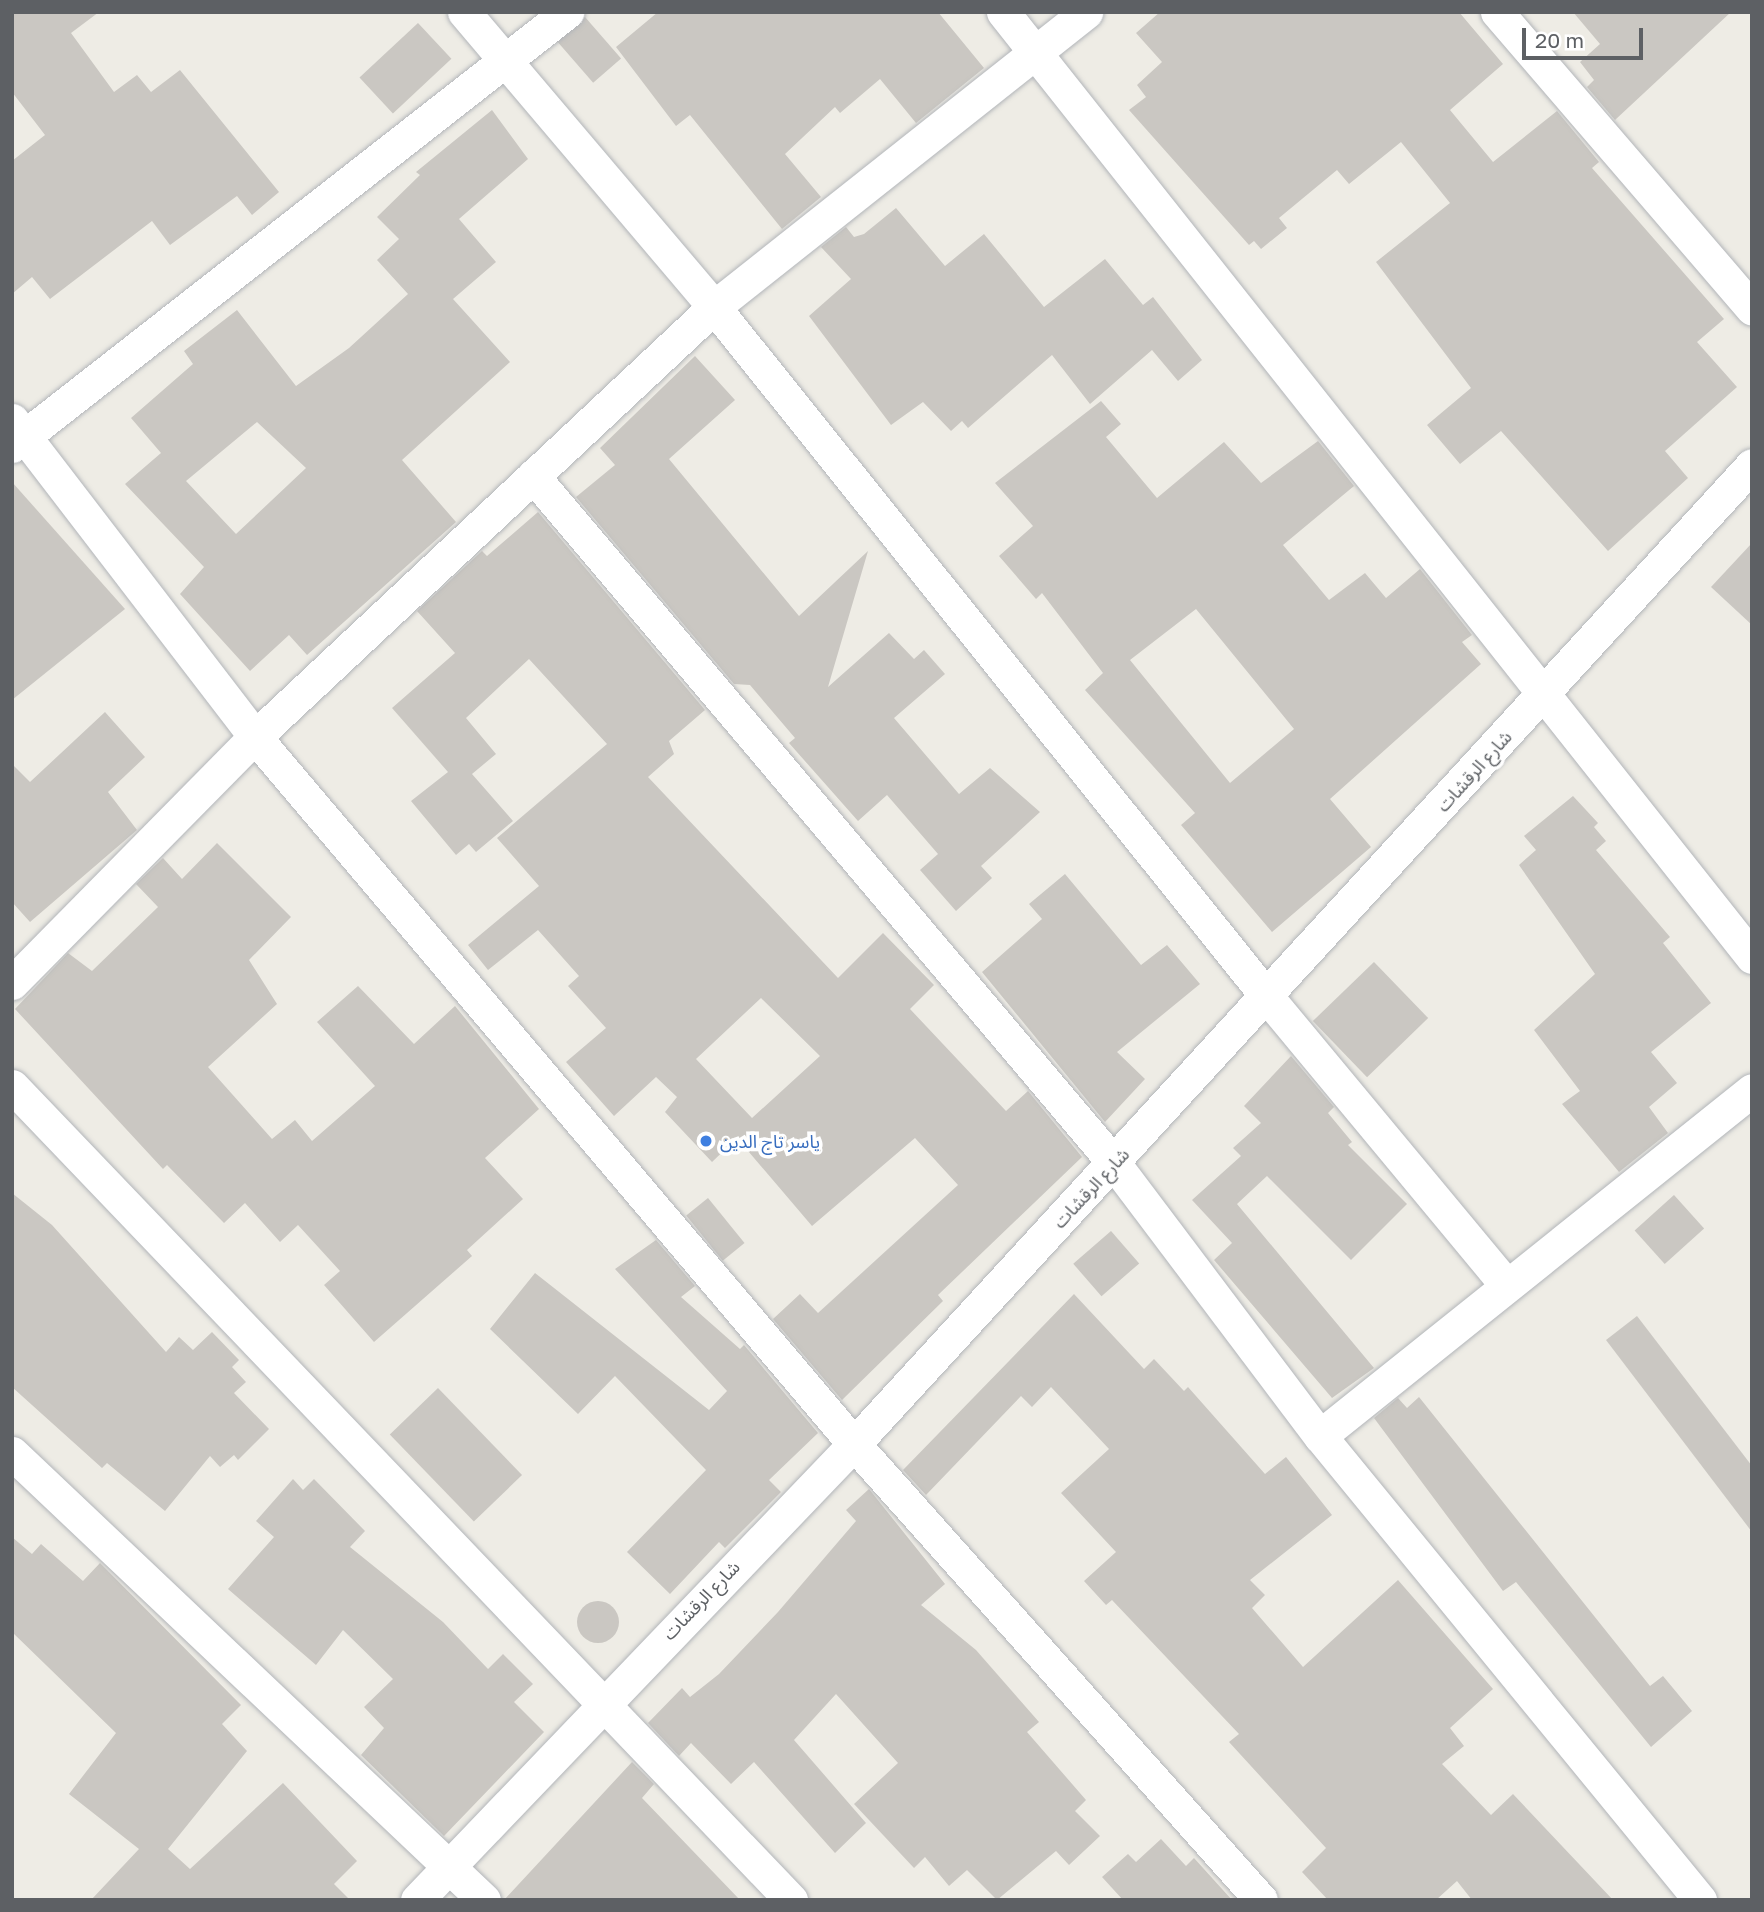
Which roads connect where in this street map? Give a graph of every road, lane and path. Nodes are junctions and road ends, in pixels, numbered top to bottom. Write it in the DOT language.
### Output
graph roads {
  1 [pos="464,12"];
  2 [pos="567,12"];
  3 [pos="1003,12"];
  4 [pos="1086,12"];
  5 [pos="1497,12"];
  6 [pos="1034,51"];
  7 [pos="502,62"];
  8 [pos="715,307"];
  9 [pos="1752,308"];
  10 [pos="16,434"];
  11 [pos="1752,465"];
  12 [pos="533,476"];
  13 [pos="1546,692"];
  14 [pos="255,737"];
  15 [pos="1752,957"];
  16 [pos="12,983"];
  17 [pos="1268,998"];
  18 [pos="12,1087"];
  19 [pos="1752,1090"];
  20 [pos="1114,1163"];
  21 [pos="1505,1283"];
  22 [pos="1320,1436"];
  23 [pos="854,1444"];
  24 [pos="12,1453"];
  25 [pos="601,1705"];
  26 [pos="450,1865"];
  27 [pos="417,1900"];
  28 [pos="484,1900"];
  29 [pos="791,1900"];
  30 [pos="1261,1900"];
  31 [pos="1700,1900"];
  1 -- 7 [label="street"];
  2 -- 7 [label="street"];
  3 -- 6 [label="street"];
  4 -- 6 [label="street"];
  5 -- 9 [label="street"];
  6 -- 8 [label="street"];
  6 -- 13 [label="street"];
  7 -- 8 [label="street"];
  7 -- 10 [label="street"];
  8 -- 12 [label="street"];
  8 -- 17 [label="street"];
  10 -- 14 [label="street"];
  11 -- 13 [label="street, شارع الرقشات"];
  12 -- 14 [label="street"];
  12 -- 20 [label="street"];
  13 -- 15 [label="street"];
  13 -- 17 [label="street, شارع الرقشات"];
  14 -- 16 [label="street"];
  14 -- 23 [label="street"];
  17 -- 20 [label="street, شارع الرقشات"];
  17 -- 21 [label="street"];
  18 -- 25 [label="street"];
  19 -- 21 [label="street"];
  20 -- 22 [label="street"];
  20 -- 23 [label="street, شارع الرقشات"];
  21 -- 22 [label="street"];
  22 -- 31 [label="street"];
  23 -- 25 [label="street, شارع الرقشات"];
  23 -- 30 [label="street"];
  24 -- 26 [label="street"];
  25 -- 26 [label="street, شارع الرقشات"];
  25 -- 29 [label="street"];
  26 -- 27 [label="street, شارع الرقشات"];
  26 -- 28 [label="street"];
}
